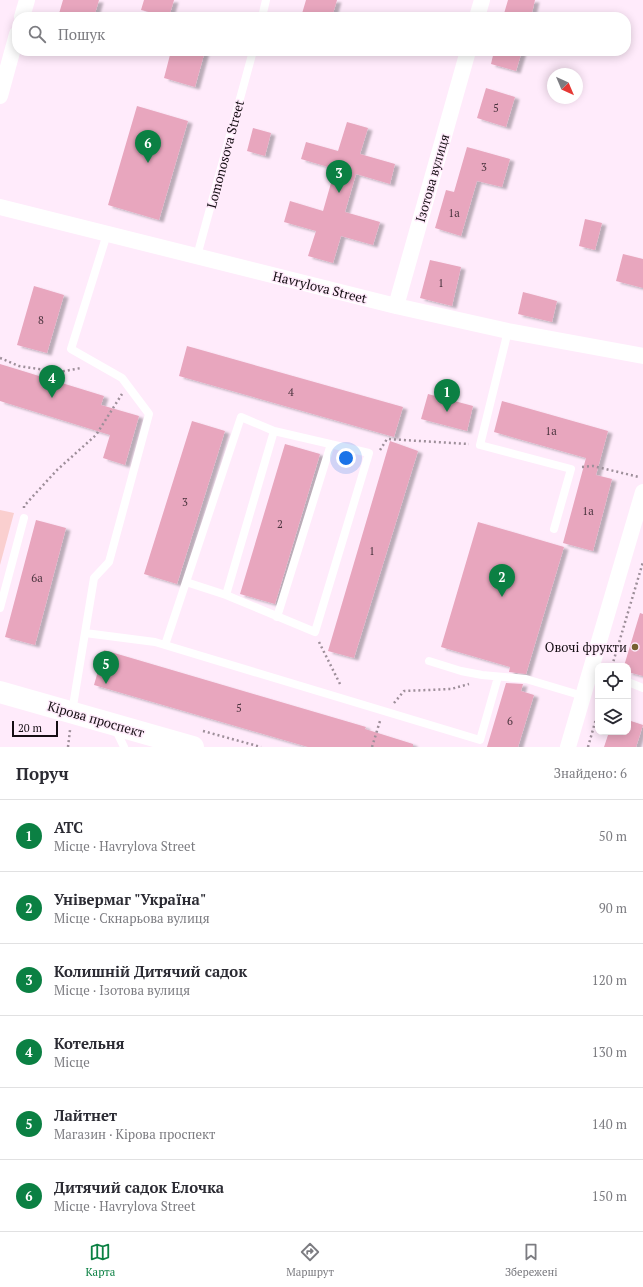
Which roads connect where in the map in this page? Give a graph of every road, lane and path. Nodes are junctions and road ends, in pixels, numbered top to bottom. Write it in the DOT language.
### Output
graph roads {
  1 [pos="27,0"];
  2 [pos="266,0"];
  3 [pos="482,0"];
  4 [pos="23,12"];
  5 [pos="263,12"];
  6 [pos="478,12"];
  7 [pos="12,52"];
  8 [pos="252,56"];
  9 [pos="467,56"];
  10 [pos="0,96"];
  11 [pos="0,207"];
  12 [pos="107,234"];
  13 [pos="198,256"];
  14 [pos="396,306"];
  15 [pos="508,331"];
  16 [pos="643,356"];
  17 [pos="0,358"];
  18 [pos="99,365"];
  19 [pos="128,385"];
  20 [pos="274,430"];
  21 [pos="331,444"];
  22 [pos="480,445"];
  23 [pos="377,455"];
  24 [pos="571,469"];
  25 [pos="643,478"];
  26 [pos="643,492"];
  27 [pos="24,518"];
  28 [pos="554,529"];
  29 [pos="643,562"];
  30 [pos="186,582"];
  31 [pos="226,595"];
  32 [pos="0,608"];
  33 [pos="277,617"];
  34 [pos="315,632"];
  35 [pos="85,633"];
  36 [pos="165,645"];
  37 [pos="429,661"];
  38 [pos="597,663"];
  39 [pos="613,663"];
  40 [pos="595,669"];
  41 [pos="498,677"];
  42 [pos="631,683"];
  43 [pos="471,684"];
  44 [pos="643,688"];
  45 [pos="0,692"];
  46 [pos="583,696"];
  47 [pos="348,700"];
  48 [pos="72,712"];
  49 [pos="386,712"];
  50 [pos="595,722"];
  51 [pos="113,724"];
  52 [pos="124,747"];
  53 [pos="193,747"];
  54 [pos="372,747"];
  55 [pos="568,747"];
  56 [pos="588,747"];
  1 -- 4 [label="street"];
  2 -- 5 [label="lane"];
  3 -- 6 [label="street"];
  7 -- 10 [label="street"];
  8 -- 13 [label="lane, Lomonosova Street"];
  9 -- 14 [label="street, Ізотова вулиця"];
  11 -- 12 [label="street, Havrylova Street"];
  12 -- 13 [label="street, Havrylova Street"];
  12 -- 18 [label="lane"];
  13 -- 14 [label="street, Havrylova Street"];
  14 -- 15 [label="street, Havrylova Street"];
  15 -- 16 [label="street, Havrylova Street"];
  15 -- 22 [label="lane"];
  17 -- 18 [label="path"];
  18 -- 19 [label="lane"];
  19 -- 27 [label="path"];
  19 -- 35 [label="lane"];
  20 -- 21 [label="lane"];
  20 -- 30 [label="lane"];
  20 -- 31 [label="lane"];
  21 -- 33 [label="lane"];
  21 -- 34 [label="lane"];
  22 -- 23 [label="path"];
  22 -- 24 [label="lane"];
  24 -- 25 [label="path"];
  24 -- 28 [label="lane"];
  26 -- 38 [label="street"];
  27 -- 32 [label="lane"];
  29 -- 39 [label="path"];
  30 -- 31 [label="lane"];
  30 -- 36 [label="lane"];
  31 -- 33 [label="lane"];
  33 -- 34 [label="lane"];
  34 -- 47 [label="path"];
  35 -- 36 [label="lane"];
  35 -- 48 [label="lane"];
  36 -- 47 [label="lane"];
  37 -- 41 [label="lane"];
  40 -- 46 [label="street"];
  41 -- 46 [label="lane"];
  41 -- 49 [label="lane"];
  42 -- 44 [label="lane"];
  43 -- 49 [label="path"];
  45 -- 48 [label="street, Кірова проспект"];
  46 -- 55 [label="street"];
  47 -- 49 [label="lane"];
  48 -- 51 [label="street, Кірова проспект"];
  49 -- 54 [label="path"];
  50 -- 56 [label="path"];
  51 -- 52 [label="lane"];
  51 -- 53 [label="street, Кірова проспект"];
}
